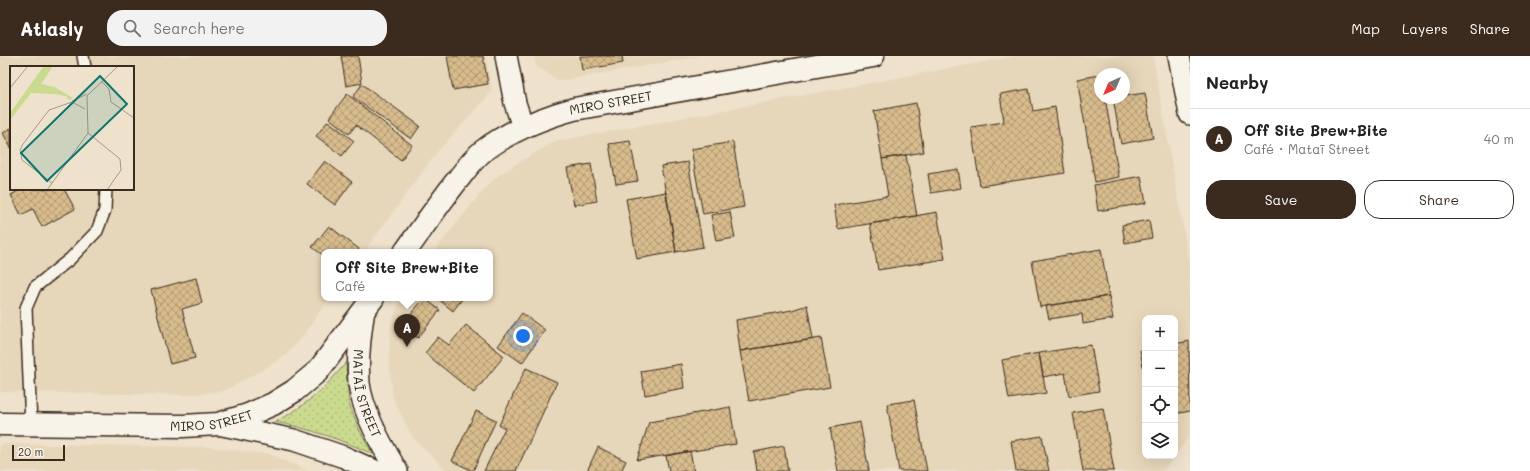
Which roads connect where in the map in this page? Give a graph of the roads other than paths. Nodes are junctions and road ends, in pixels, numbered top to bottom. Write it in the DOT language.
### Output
graph roads {
  1 [pos="83,56"];
  2 [pos="506,56"];
  3 [pos="873,56"];
  4 [pos="1179,56"];
  5 [pos="85,66"];
  6 [pos="1190,114"];
  7 [pos="523,127"];
  8 [pos="106,190"];
  9 [pos="407,249"];
  10 [pos="368,304"];
  11 [pos="0,424"];
  12 [pos="218,424"];
  13 [pos="31,425"];
  14 [pos="375,471"];
  15 [pos="397,471"];
  1 -- 5 [label="lane"];
  2 -- 7 [label="street"];
  3 -- 7 [label="street, MIRO STREET"];
  4 -- 6 [label="street"];
  7 -- 9 [label="street, MIRO STREET"];
  8 -- 13 [label="lane"];
  10 -- 12 [label="street, MIRO STREET"];
  10 -- 15 [label="street, MATAĪ STREET"];
  11 -- 13 [label="street, MIRO STREET"];
  12 -- 13 [label="street, MIRO STREET"];
  12 -- 14 [label="street"];
}
